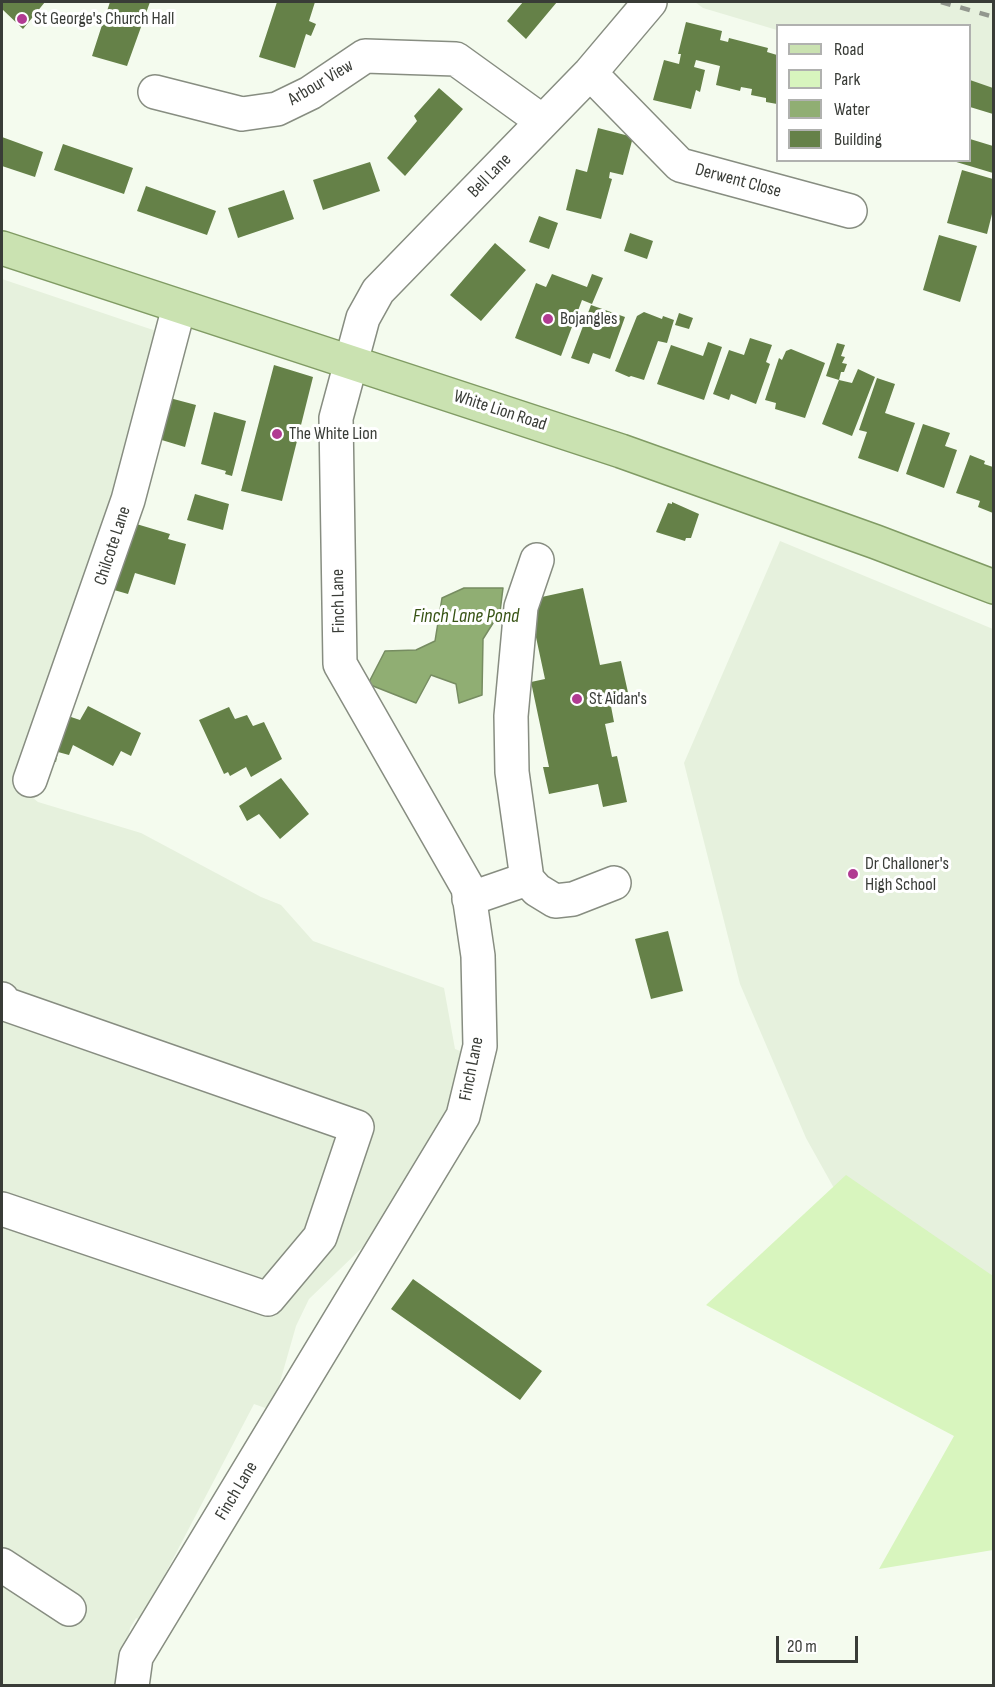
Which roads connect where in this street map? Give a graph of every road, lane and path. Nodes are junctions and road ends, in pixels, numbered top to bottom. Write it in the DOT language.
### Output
graph roads {
  1 [pos="650,2"];
  2 [pos="590,73"];
  3 [pos="154,92"];
  4 [pos="542,121"];
  5 [pos="850,211"];
  6 [pos="2,248"];
  7 [pos="179,307"];
  8 [pos="351,362"];
  9 [pos="537,560"];
  10 [pos="993,587"];
  11 [pos="30,780"];
  12 [pos="527,879"];
  13 [pos="614,883"];
  14 [pos="469,899"];
  15 [pos="2,999"];
  16 [pos="2,1209"];
  17 [pos="2,1565"];
  18 [pos="69,1609"];
  19 [pos="132,1686"];
  1 -- 2 [label="street, Bell Lane"];
  2 -- 4 [label="street, Bell Lane"];
  2 -- 5 [label="street, Derwent Close"];
  3 -- 4 [label="street, Arbour View"];
  4 -- 8 [label="street, Bell Lane"];
  6 -- 7 [label="main road, White Lion Road"];
  7 -- 8 [label="main road, White Lion Road"];
  7 -- 11 [label="street, Chilcote Lane"];
  8 -- 10 [label="main road, White Lion Road"];
  8 -- 14 [label="street, Finch Lane"];
  9 -- 12 [label="street"];
  12 -- 13 [label="street"];
  12 -- 14 [label="street"];
  14 -- 19 [label="street, Finch Lane"];
  15 -- 16 [label="street"];
  17 -- 18 [label="street"];
}
